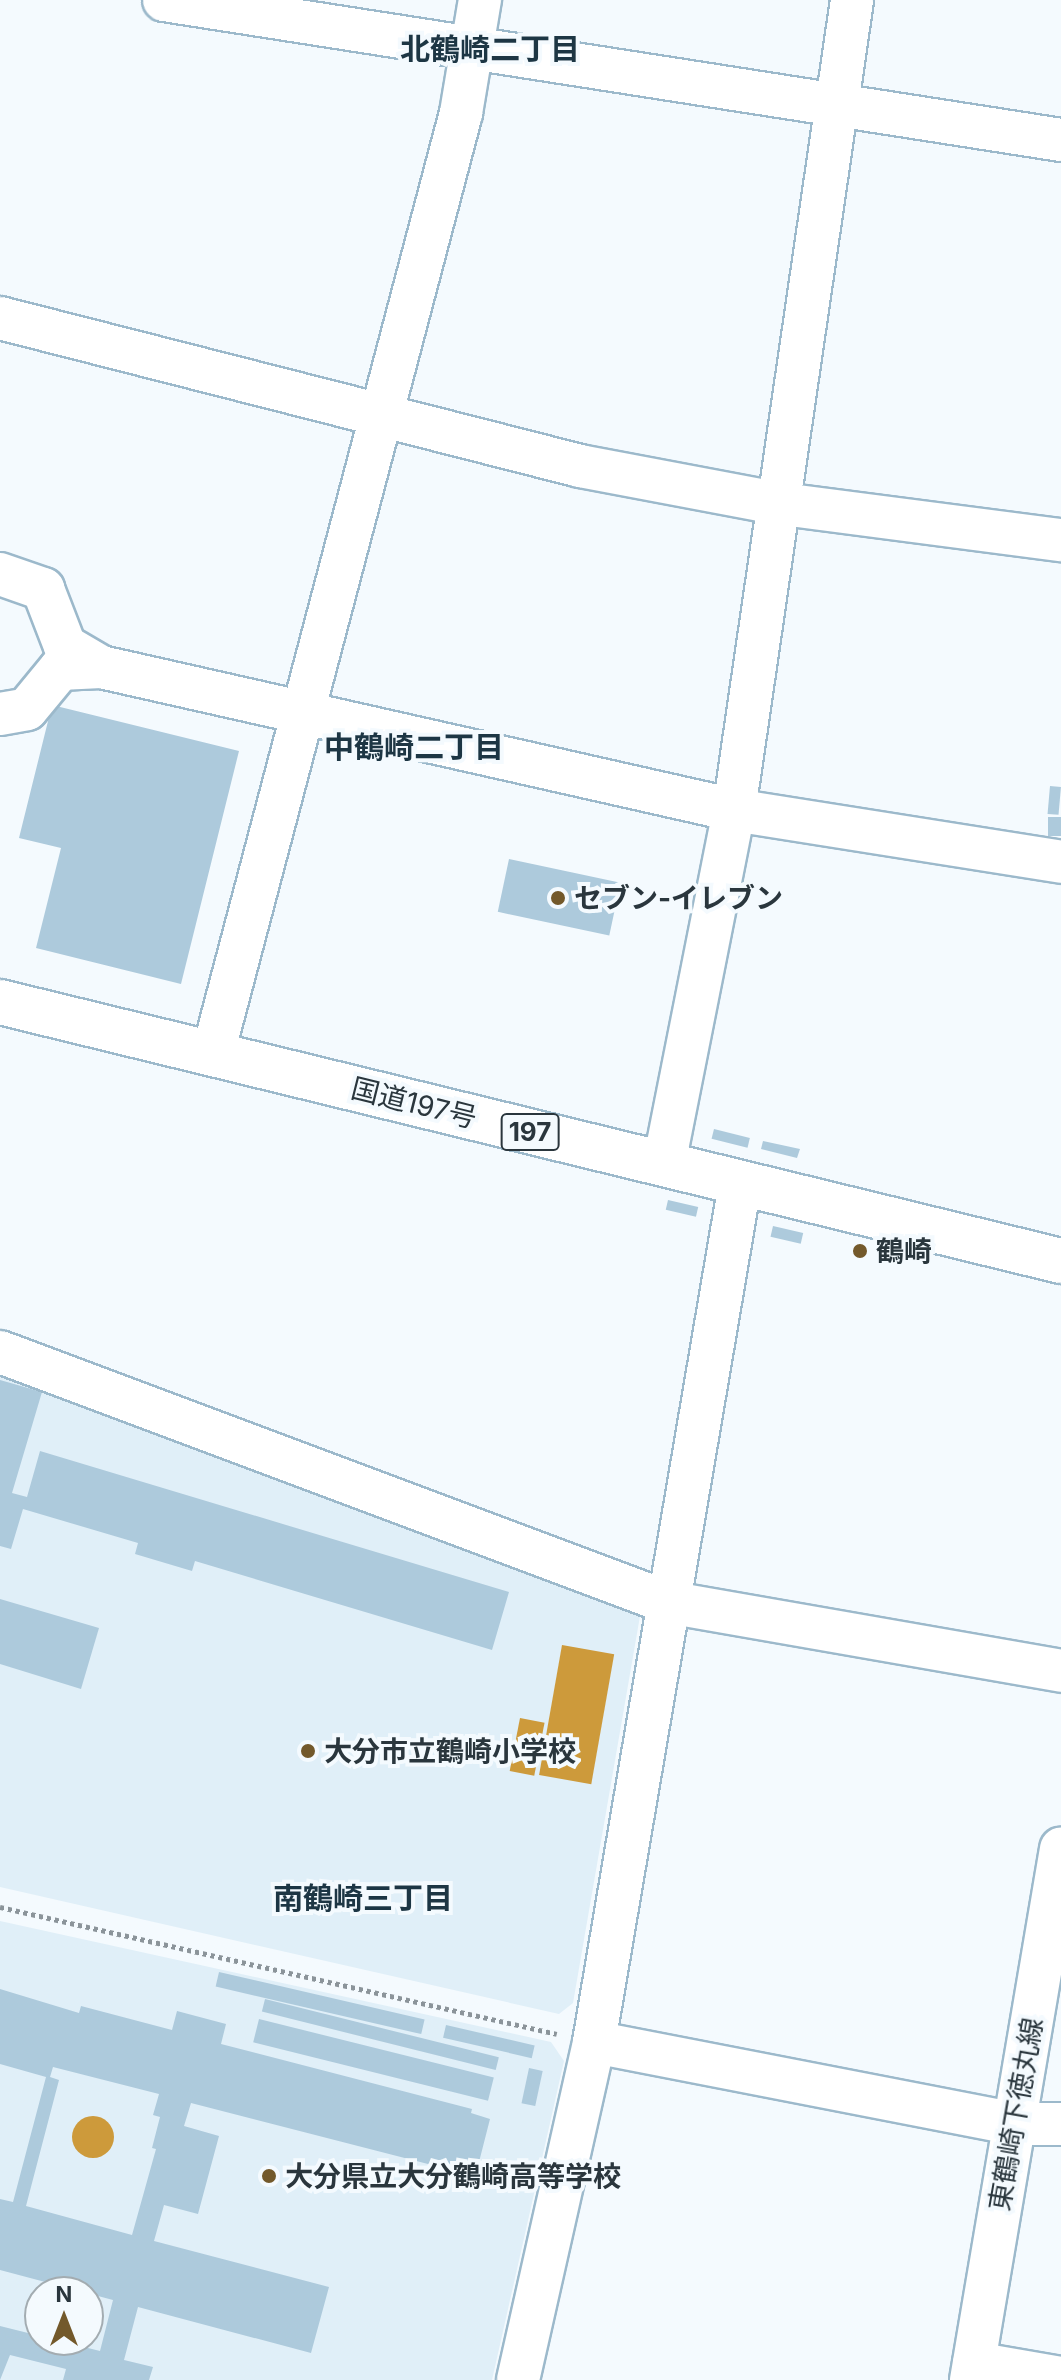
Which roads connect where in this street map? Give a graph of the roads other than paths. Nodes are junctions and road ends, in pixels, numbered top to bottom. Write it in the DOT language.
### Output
graph roads {
  1 [pos="164,0"];
  2 [pos="480,0"];
  3 [pos="852,0"];
  4 [pos="472,48"];
  5 [pos="837,105"];
  6 [pos="1061,140"];
  7 [pos="0,318"];
  8 [pos="381,416"];
  9 [pos="782,504"];
  10 [pos="1061,540"];
  11 [pos="0,574"];
  12 [pos="101,667"];
  13 [pos="303,712"];
  14 [pos="0,714"];
  15 [pos="734,810"];
  16 [pos="1061,862"];
  17 [pos="0,1002"];
  18 [pos="213,1053"];
  19 [pos="664,1164"];
  20 [pos="740,1184"];
  21 [pos="1061,1261"];
  22 [pos="0,1352"];
  23 [pos="667,1602"];
  24 [pos="1061,1671"];
  25 [pos="1061,1849"];
  26 [pos="594,2042"];
  27 [pos="1014,2124"];
  28 [pos="1061,2124"];
  29 [pos="972,2372"];
  30 [pos="1061,2378"];
  31 [pos="518,2380"];
  1 -- 4 [label="street"];
  2 -- 4 [label="street"];
  3 -- 5 [label="street"];
  4 -- 5 [label="street"];
  4 -- 8 [label="street"];
  5 -- 6 [label="street"];
  5 -- 9 [label="street"];
  7 -- 8 [label="street"];
  8 -- 9 [label="street"];
  8 -- 13 [label="street"];
  9 -- 10 [label="street"];
  9 -- 15 [label="street"];
  11 -- 12 [label="street"];
  12 -- 13 [label="street"];
  12 -- 14 [label="street"];
  13 -- 15 [label="street"];
  13 -- 18 [label="street"];
  15 -- 16 [label="street"];
  15 -- 19 [label="street"];
  17 -- 18 [label="highway, 国道197号 / 197"];
  18 -- 19 [label="highway, 国道197号 / 197"];
  19 -- 20 [label="highway, 国道197号 / 197"];
  20 -- 21 [label="highway, 国道197号 / 197"];
  20 -- 23 [label="street"];
  22 -- 23 [label="street"];
  23 -- 24 [label="street"];
  23 -- 26 [label="street"];
  25 -- 27 [label="street, 東鶴崎下徳丸線"];
  26 -- 27 [label="street"];
  26 -- 31 [label="street"];
  27 -- 28 [label="street"];
  27 -- 29 [label="street, 東鶴崎下徳丸線"];
  29 -- 30 [label="street"];
}
